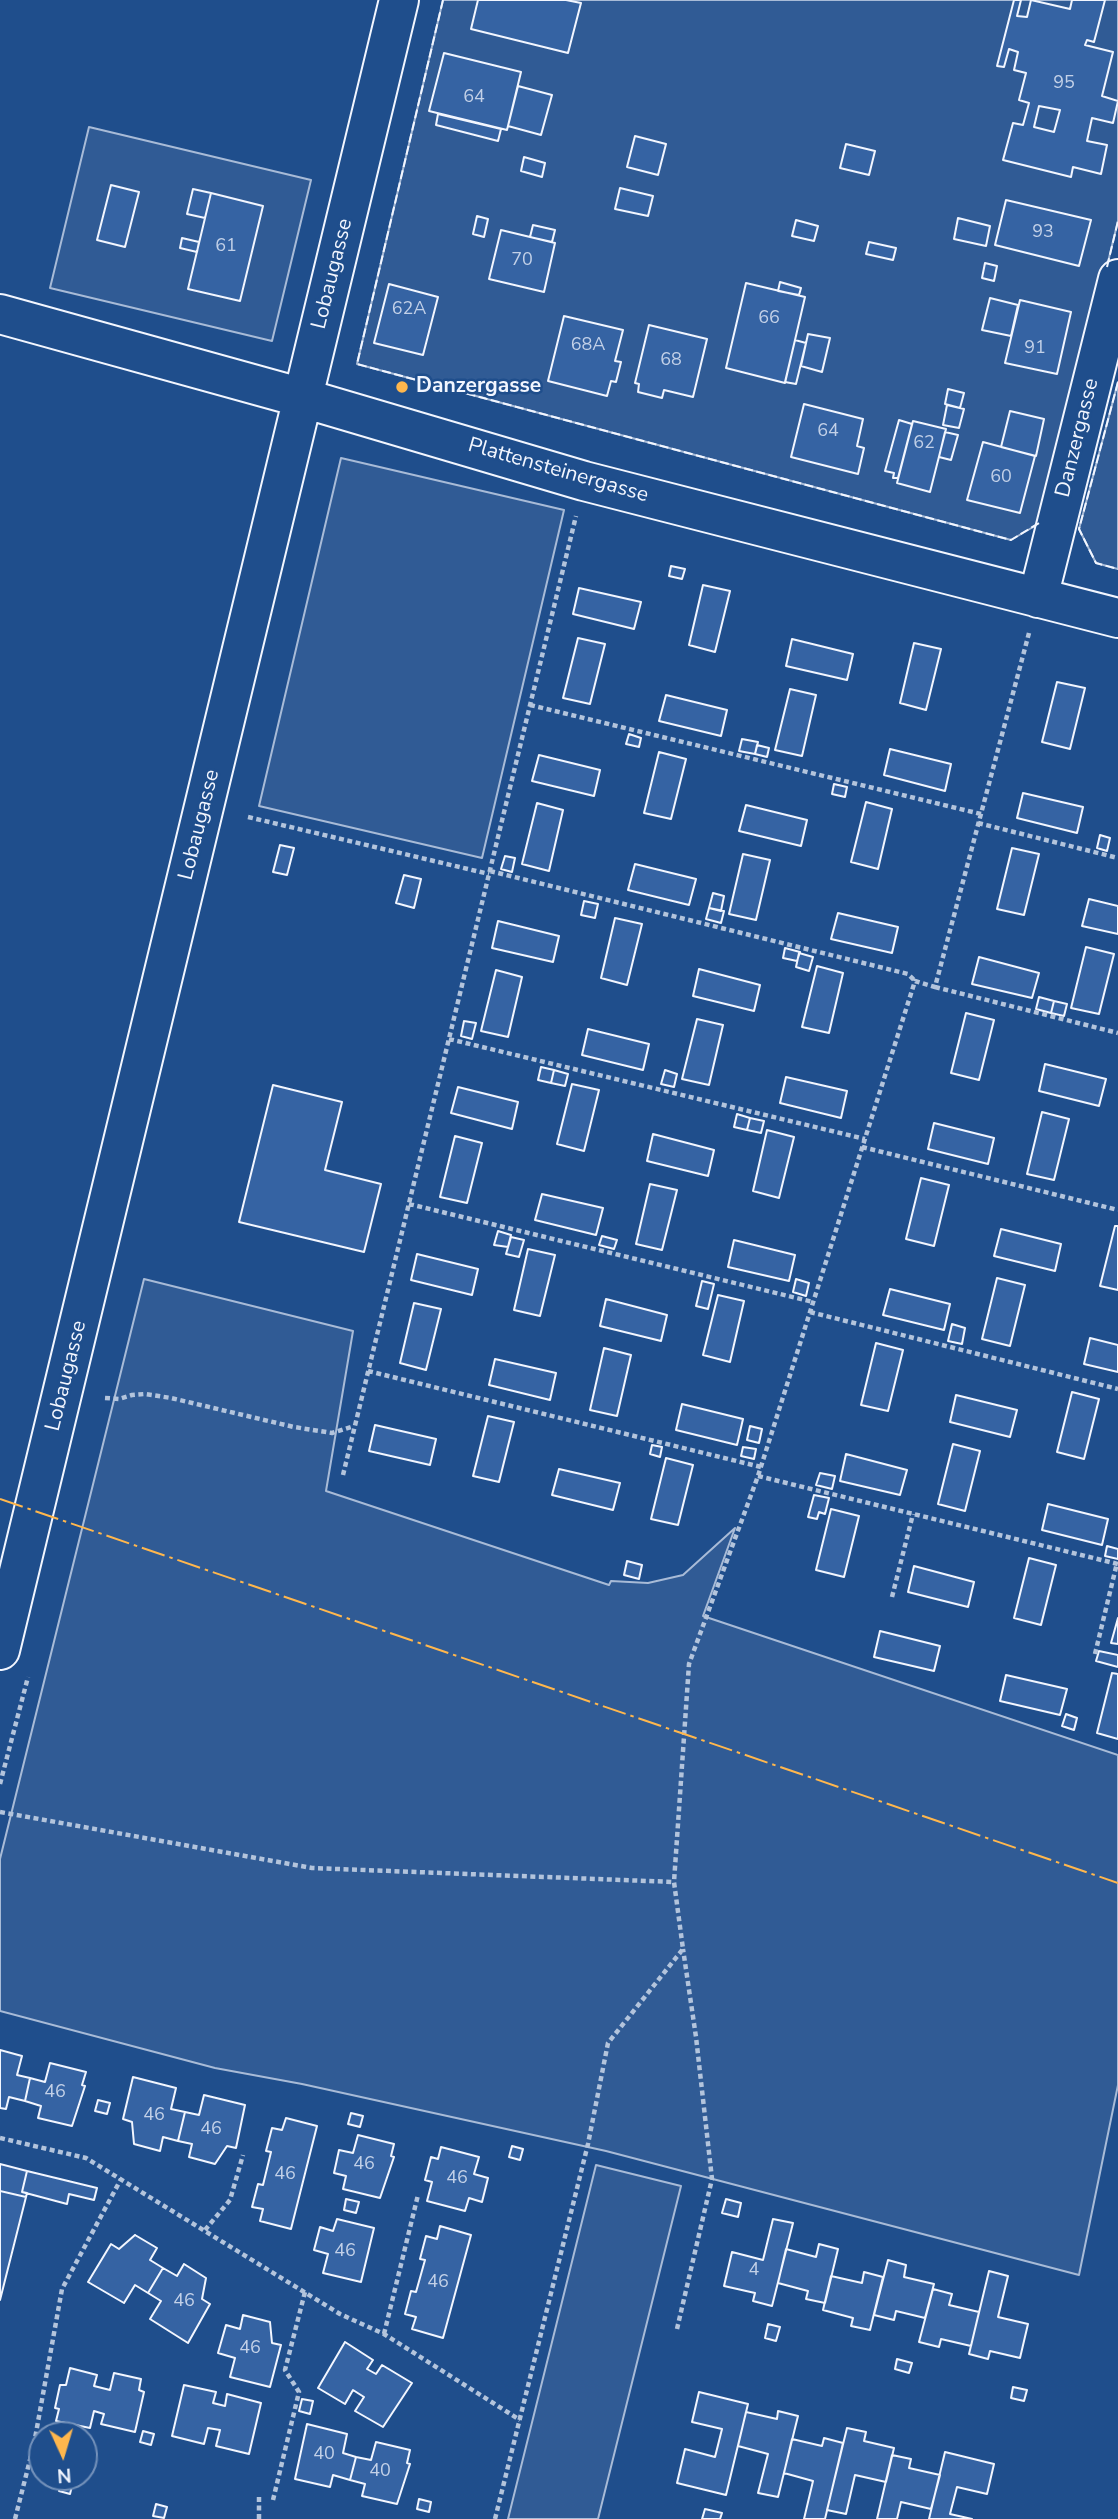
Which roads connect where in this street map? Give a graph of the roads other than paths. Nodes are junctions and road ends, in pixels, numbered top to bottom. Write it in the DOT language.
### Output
graph roads {
  1 [pos="399,0"];
  2 [pos="1118,278"];
  3 [pos="0,314"];
  4 [pos="303,398"];
  5 [pos="1038,598"];
  6 [pos="1118,618"];
  7 [pos="0,1650"];
  1 -- 4 [label="street, Lobaugasse"];
  2 -- 5 [label="street, Danzergasse"];
  3 -- 4 [label="street, Plattensteinergasse"];
  4 -- 5 [label="street, Plattensteinergasse"];
  4 -- 7 [label="street, Lobaugasse"];
  5 -- 6 [label="street, Plattensteinergasse"];
}
